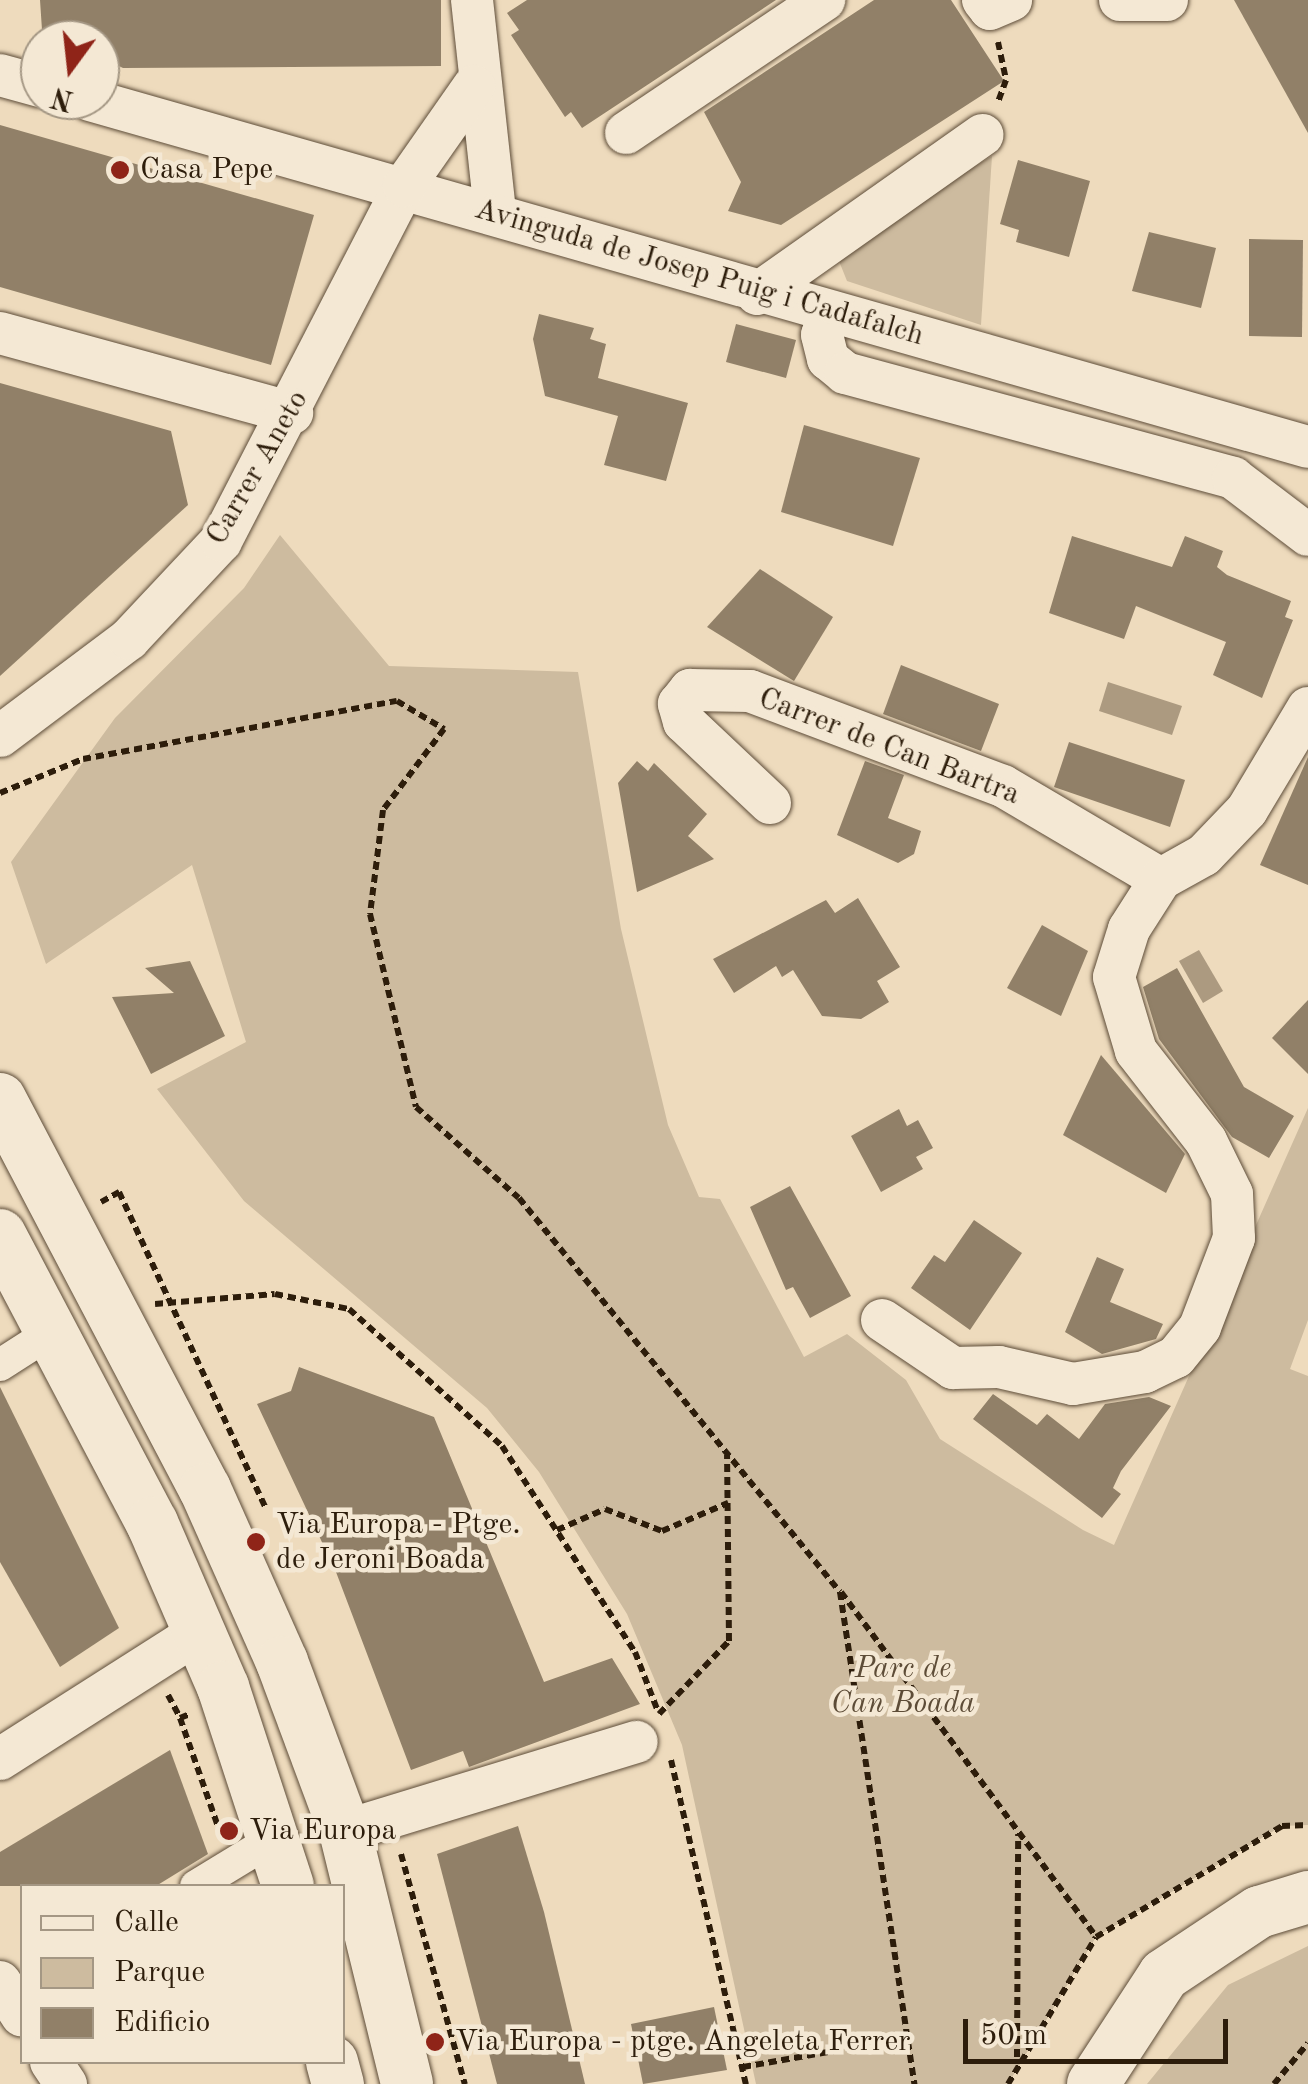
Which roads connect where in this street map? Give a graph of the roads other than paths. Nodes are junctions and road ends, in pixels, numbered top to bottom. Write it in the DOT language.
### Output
graph roads {
  1 [pos="472,0"];
  2 [pos="824,0"];
  3 [pos="1120,0"];
  4 [pos="1168,0"];
  5 [pos="474,86"];
  6 [pos="120,108"];
  7 [pos="626,133"];
  8 [pos="982,135"];
  9 [pos="404,186"];
  10 [pos="495,213"];
  11 [pos="757,294"];
  12 [pos="830,314"];
  13 [pos="0,333"];
  14 [pos="292,413"];
  15 [pos="1308,447"];
  16 [pos="1308,535"];
  17 [pos="1308,708"];
  18 [pos="0,736"];
  19 [pos="770,803"];
  20 [pos="1161,878"];
  21 [pos="4,1115"];
  22 [pos="0,1235"];
  23 [pos="882,1320"];
  24 [pos="54,1331"];
  25 [pos="0,1365"];
  26 [pos="200,1632"];
  27 [pos="656,1730"];
  28 [pos="0,1759"];
  29 [pos="345,1831"];
  30 [pos="263,1858"];
  31 [pos="201,1884"];
  32 [pos="1308,1897"];
  33 [pos="406,2084"];
  34 [pos="1093,2084"];
  1 -- 5 [label="street"];
  2 -- 7 [label="street"];
  3 -- 4 [label="street"];
  5 -- 9 [label="street, Carrer Aneto"];
  5 -- 10 [label="street"];
  6 -- 9 [label="street, Avinguda de Josep Puig i Cadafalch"];
  8 -- 11 [label="street"];
  9 -- 10 [label="street, Avinguda de Josep Puig i Cadafalch"];
  9 -- 14 [label="street, Carrer Aneto"];
  10 -- 11 [label="street, Avinguda de Josep Puig i Cadafalch"];
  11 -- 12 [label="street, Avinguda de Josep Puig i Cadafalch"];
  12 -- 15 [label="street, Avinguda de Josep Puig i Cadafalch"];
  12 -- 16 [label="street"];
  13 -- 14 [label="street"];
  14 -- 18 [label="street, Carrer Aneto"];
  17 -- 20 [label="street"];
  19 -- 20 [label="street, Carrer de Can Bartra"];
  20 -- 23 [label="street"];
  21 -- 29 [label="street"];
  22 -- 24 [label="street"];
  24 -- 25 [label="street"];
  24 -- 26 [label="street"];
  26 -- 28 [label="street"];
  26 -- 30 [label="street"];
  27 -- 29 [label="street"];
  29 -- 33 [label="street"];
  30 -- 31 [label="street"];
  32 -- 34 [label="street"];
}
